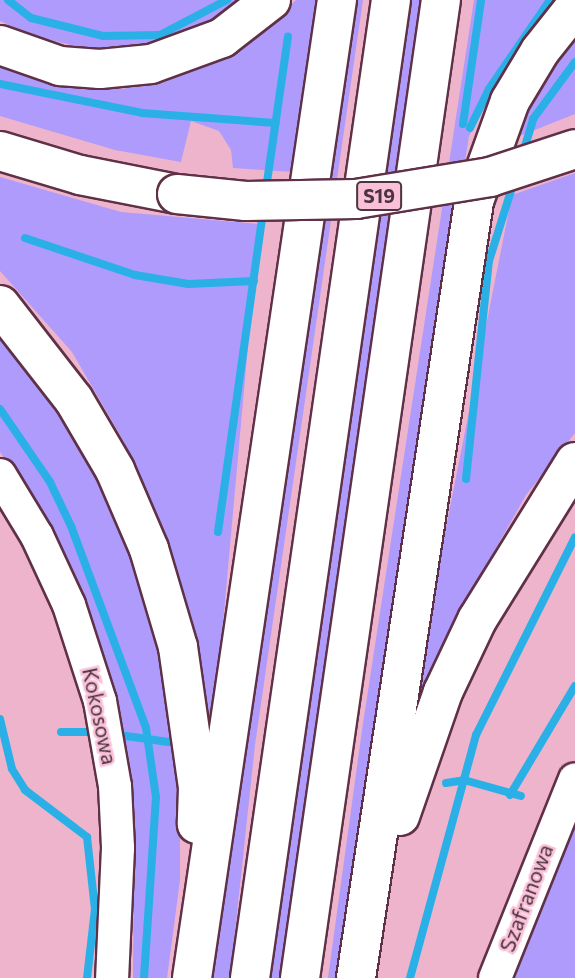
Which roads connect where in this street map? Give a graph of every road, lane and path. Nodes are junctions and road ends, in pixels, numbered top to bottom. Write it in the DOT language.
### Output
graph roads {
  1 [pos="271,0"];
  2 [pos="337,0"];
  3 [pos="391,0"];
  4 [pos="441,0"];
  5 [pos="575,7"];
  6 [pos="0,45"];
  7 [pos="575,149"];
  8 [pos="0,151"];
  9 [pos="0,305"];
  10 [pos="575,462"];
  11 [pos="0,475"];
  12 [pos="575,779"];
  13 [pos="201,921"];
  14 [pos="364,924"];
  15 [pos="111,978"];
  16 [pos="192,978"];
  17 [pos="250,978"];
  18 [pos="300,978"];
  19 [pos="356,978"];
  20 [pos="495,978"];
  1 -- 6 [label="main road"];
  2 -- 13 [label="main road"];
  3 -- 17 [label="main road"];
  4 -- 18 [label="main road"];
  5 -- 14 [label="main road"];
  7 -- 8 [label="main road, S19, bridge"];
  9 -- 13 [label="main road"];
  10 -- 14 [label="main road"];
  11 -- 15 [label="street, Kokosowa"];
  12 -- 20 [label="street, Szafranowa"];
  13 -- 16 [label="main road"];
  14 -- 19 [label="main road"];
}
